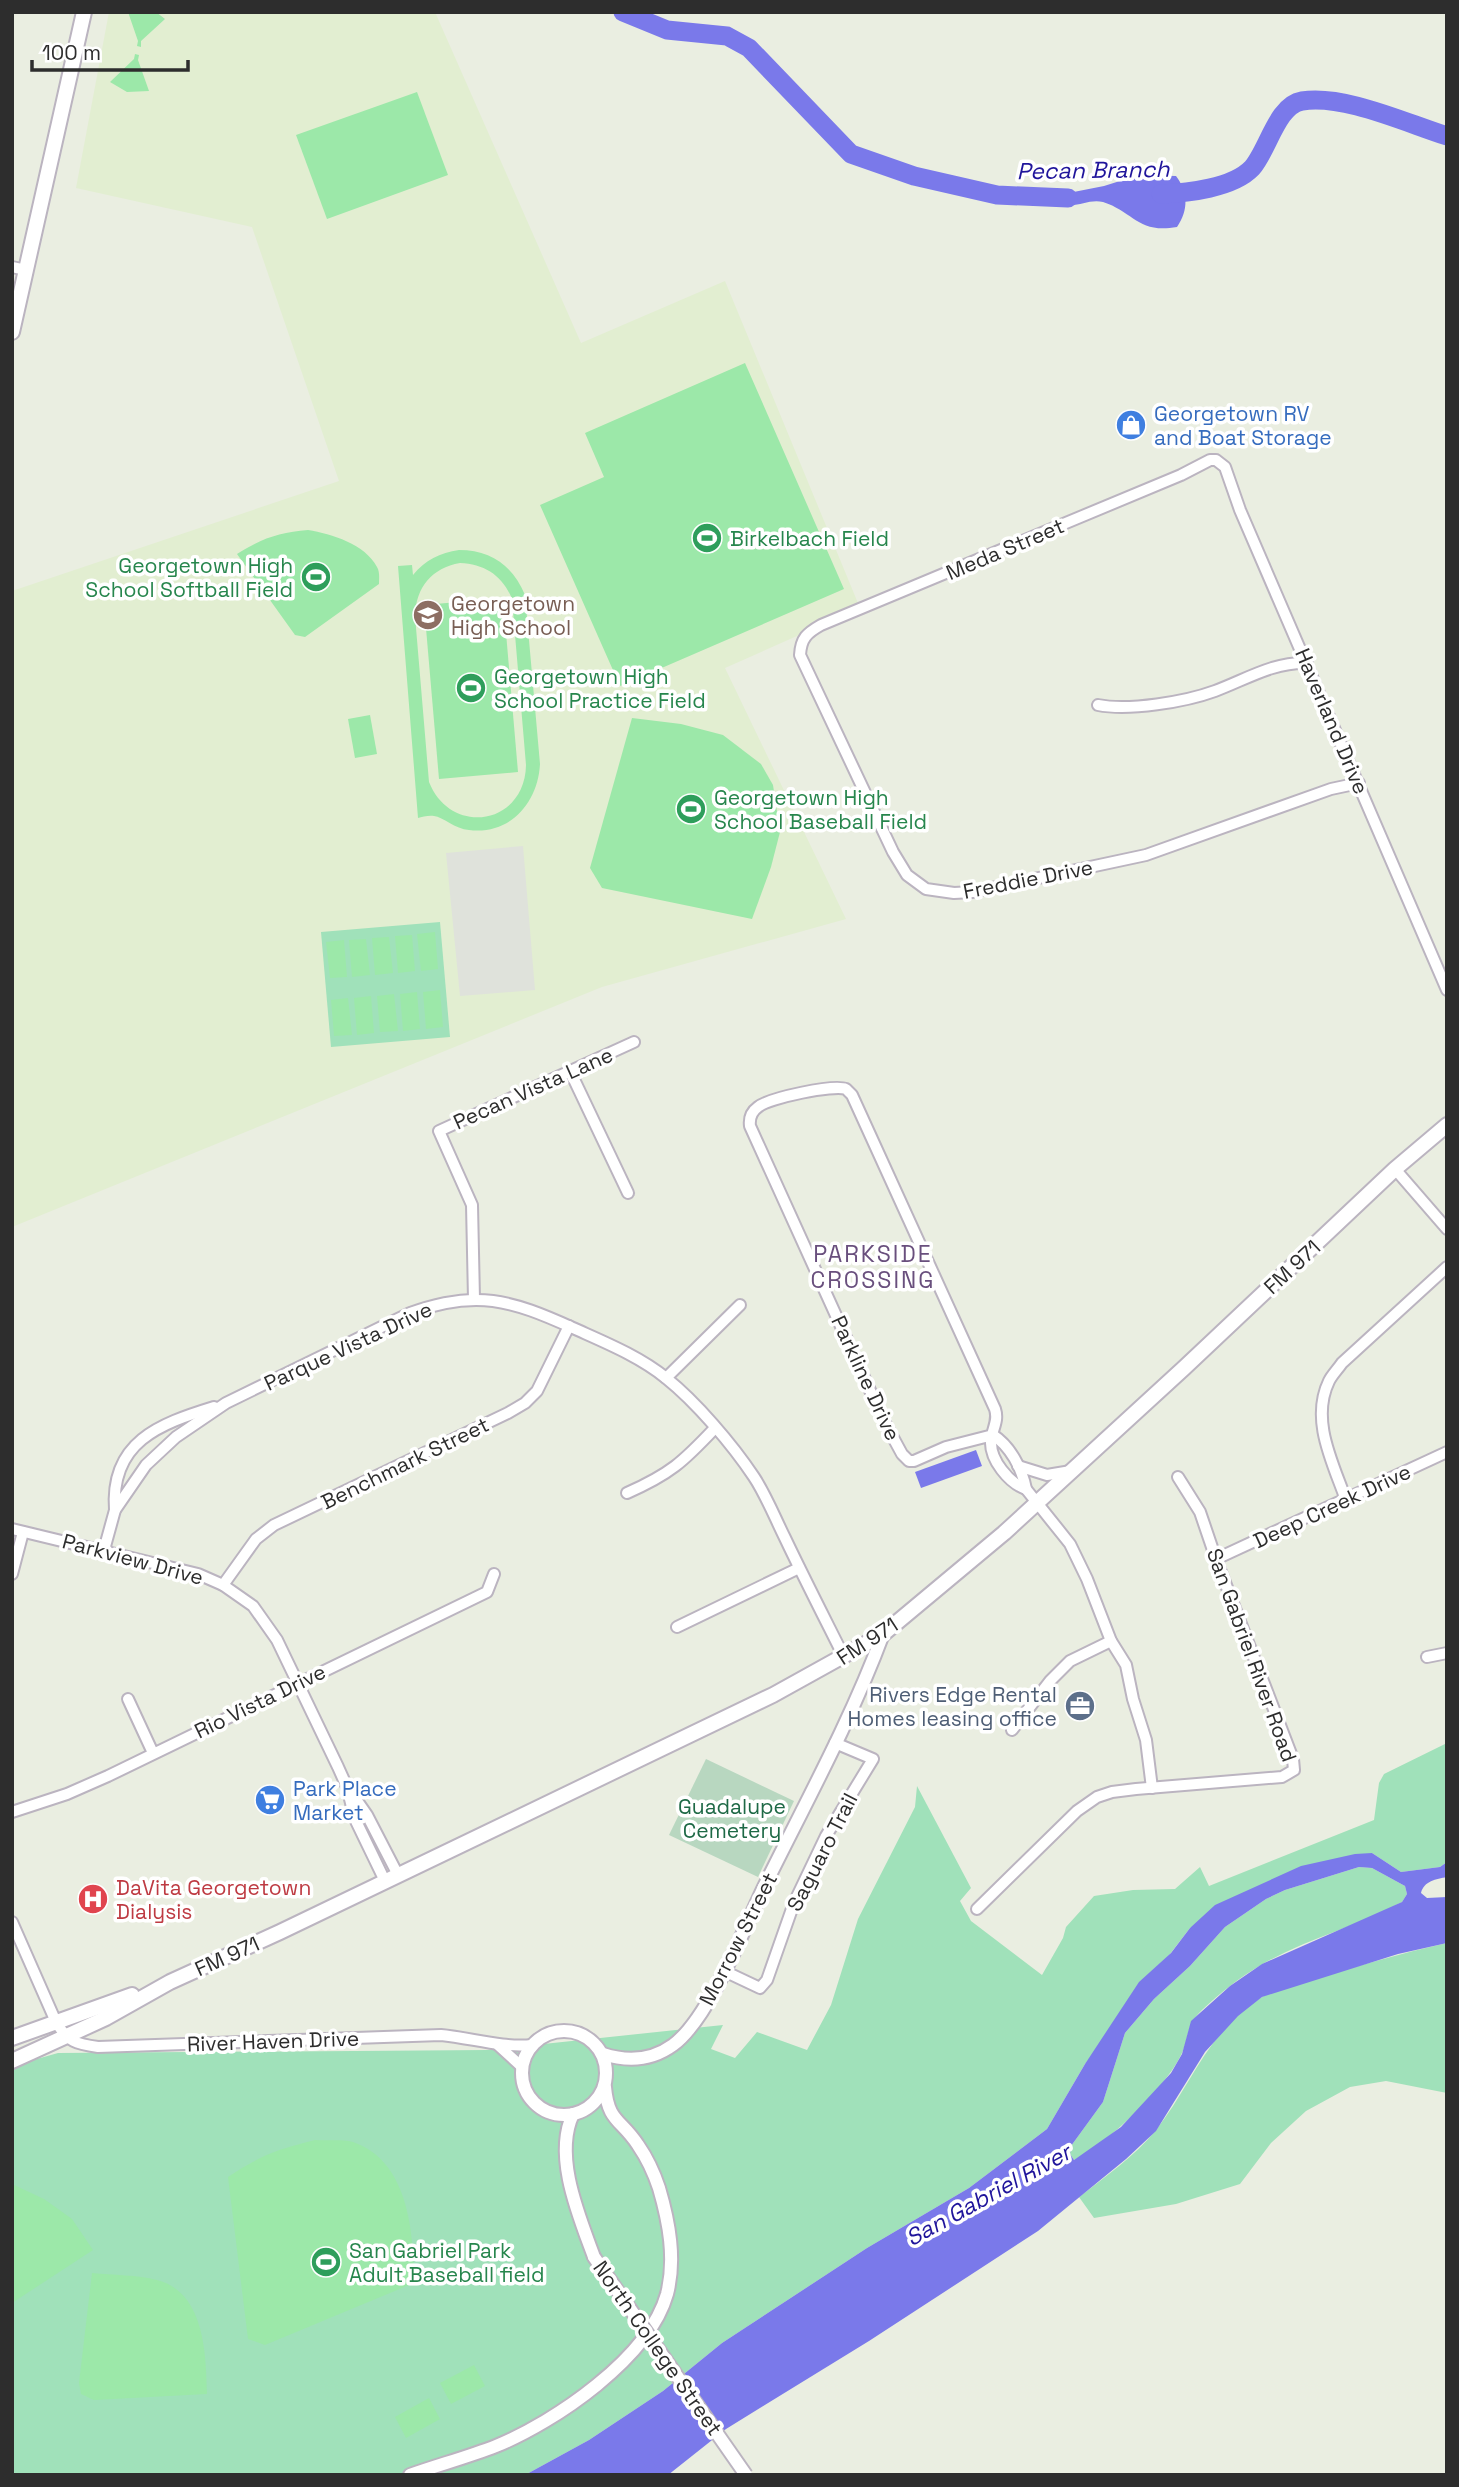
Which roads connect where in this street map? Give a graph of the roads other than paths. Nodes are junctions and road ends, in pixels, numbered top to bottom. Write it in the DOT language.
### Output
graph roads {
  1 [pos="83,12"];
  2 [pos="19,269"];
  3 [pos="12,332"];
  4 [pos="1210,460"];
  5 [pos="802,639"];
  6 [pos="1307,663"];
  7 [pos="1098,705"];
  8 [pos="1359,783"];
  9 [pos="1447,990"];
  10 [pos="635,1042"];
  11 [pos="570,1071"];
  12 [pos="1447,1125"];
  13 [pos="1395,1169"];
  14 [pos="628,1193"];
  15 [pos="1447,1229"];
  16 [pos="1447,1268"];
  17 [pos="474,1299"];
  18 [pos="740,1305"];
  19 [pos="569,1326"];
  20 [pos="666,1378"];
  21 [pos="226,1403"];
  22 [pos="715,1428"];
  23 [pos="993,1435"];
  24 [pos="1447,1452"];
  25 [pos="1018,1466"];
  26 [pos="1071,1471"];
  27 [pos="1178,1477"];
  28 [pos="1026,1489"];
  29 [pos="627,1493"];
  30 [pos="1346,1500"];
  31 [pos="1037,1503"];
  32 [pos="116,1510"];
  33 [pos="18,1530"];
  34 [pos="104,1550"];
  35 [pos="1216,1559"];
  36 [pos="799,1568"];
  37 [pos="12,1574"];
  38 [pos="494,1574"];
  39 [pos="223,1585"];
  40 [pos="677,1626"];
  41 [pos="883,1634"];
  42 [pos="1111,1641"];
  43 [pos="1447,1653"];
  44 [pos="844,1657"];
  45 [pos="1427,1657"];
  46 [pos="298,1682"];
  47 [pos="128,1699"];
  48 [pos="1012,1730"];
  49 [pos="835,1743"];
  50 [pos="153,1754"];
  51 [pos="1152,1788"];
  52 [pos="12,1812"];
  53 [pos="391,1878"];
  54 [pos="977,1909"];
  55 [pos="12,1922"];
  56 [pos="724,1971"];
  57 [pos="170,1982"];
  58 [pos="56,2022"];
  59 [pos="65,2037"];
  60 [pos="12,2038"];
  61 [pos="498,2045"];
  62 [pos="532,2045"];
  63 [pos="603,2054"];
  64 [pos="631,2060"];
  65 [pos="12,2061"];
  66 [pos="522,2067"];
  67 [pos="606,2083"];
  68 [pos="587,2109"];
  69 [pos="610,2112"];
  70 [pos="552,2114"];
  71 [pos="573,2115"];
  72 [pos="566,2135"];
  73 [pos="410,2475"];
  74 [pos="746,2475"];
  1 -- 2 [label="main road"];
  2 -- 3 [label="main road"];
  4 -- 5 [label="street, Meda Street"];
  4 -- 6 [label="street, Haverland Drive"];
  5 -- 8 [label="street, Freddie Drive"];
  6 -- 7 [label="street"];
  6 -- 8 [label="street, Haverland Drive"];
  8 -- 9 [label="street, Haverland Drive"];
  10 -- 11 [label="street, Pecan Vista Lane"];
  11 -- 14 [label="street"];
  11 -- 17 [label="street, Pecan Vista Lane"];
  12 -- 13 [label="main road, FM 971 / FM 971"];
  13 -- 15 [label="street"];
  13 -- 26 [label="main road, FM 971 / FM 971"];
  16 -- 30 [label="street"];
  17 -- 19 [label="street, Parque Vista Drive"];
  17 -- 21 [label="street, Parque Vista Drive"];
  18 -- 20 [label="street"];
  19 -- 20 [label="street, Parque Vista Drive"];
  19 -- 39 [label="street, Benchmark Street"];
  20 -- 22 [label="street, Parque Vista Drive"];
  21 -- 32 [label="street, Parque Vista Drive"];
  21 -- 32 [label="street, Parque Vista Drive"];
  22 -- 29 [label="street"];
  22 -- 36 [label="street, Parque Vista Drive"];
  23 -- 23 [label="street, Parkline Drive"];
  23 -- 25 [label="street, Parkline Drive"];
  23 -- 28 [label="street, Parkline Drive"];
  24 -- 30 [label="street, Deep Creek Drive"];
  25 -- 26 [label="street"];
  25 -- 28 [label="street, Parkline Drive"];
  26 -- 31 [label="main road, FM 971 / FM 971"];
  27 -- 35 [label="street, San Gabriel River Road"];
  28 -- 31 [label="street, Parkline Drive"];
  30 -- 35 [label="street, Deep Creek Drive"];
  31 -- 41 [label="main road, FM 971 / FM 971"];
  31 -- 42 [label="street, Parkline Drive"];
  32 -- 34 [label="street, Parque Vista Drive"];
  33 -- 34 [label="street, Parkview Drive"];
  33 -- 37 [label="street"];
  34 -- 39 [label="street, Parkview Drive"];
  35 -- 51 [label="street, San Gabriel River Road"];
  36 -- 40 [label="street"];
  36 -- 44 [label="street, Parque Vista Drive"];
  38 -- 46 [label="street, Rio Vista Drive"];
  39 -- 46 [label="street, Parkview Drive"];
  41 -- 44 [label="main road, FM 971 / FM 971"];
  41 -- 49 [label="street, Morrow Street"];
  42 -- 48 [label="street"];
  42 -- 51 [label="street, Parkline Drive"];
  43 -- 45 [label="street"];
  44 -- 53 [label="main road, FM 971 / FM 971"];
  46 -- 50 [label="street, Rio Vista Drive"];
  46 -- 53 [label="street, Parkview Drive"];
  47 -- 50 [label="street"];
  49 -- 56 [label="street, Morrow Street"];
  49 -- 56 [label="street, Saguaro Trail"];
  50 -- 52 [label="street, Rio Vista Drive"];
  51 -- 54 [label="street, San Gabriel River Road"];
  53 -- 57 [label="main road, FM 971 / FM 971"];
  55 -- 58 [label="street"];
  56 -- 64 [label="street, Morrow Street"];
  57 -- 58 [label="main road, FM 971 / FM 971"];
  57 -- 59 [label="main road, FM 971 / FM 971"];
  58 -- 59 [label="street"];
  58 -- 60 [label="main road, FM 971 / FM 971"];
  59 -- 61 [label="street, River Haven Drive"];
  59 -- 65 [label="main road, FM 971 / FM 971"];
  61 -- 62 [label="street, River Haven Drive"];
  61 -- 66 [label="street, River Haven Drive"];
  62 -- 63 [label="street"];
  62 -- 66 [label="street"];
  63 -- 64 [label="street, Morrow Street"];
  63 -- 67 [label="street"];
  64 -- 67 [label="street, Morrow Street"];
  66 -- 70 [label="street"];
  67 -- 68 [label="street"];
  67 -- 69 [label="street"];
  68 -- 69 [label="street"];
  68 -- 71 [label="street"];
  69 -- 73 [label="street"];
  70 -- 71 [label="street"];
  70 -- 72 [label="street, North College Street"];
  71 -- 72 [label="street, North College Street"];
  72 -- 74 [label="street, North College Street, bridge"];
}
